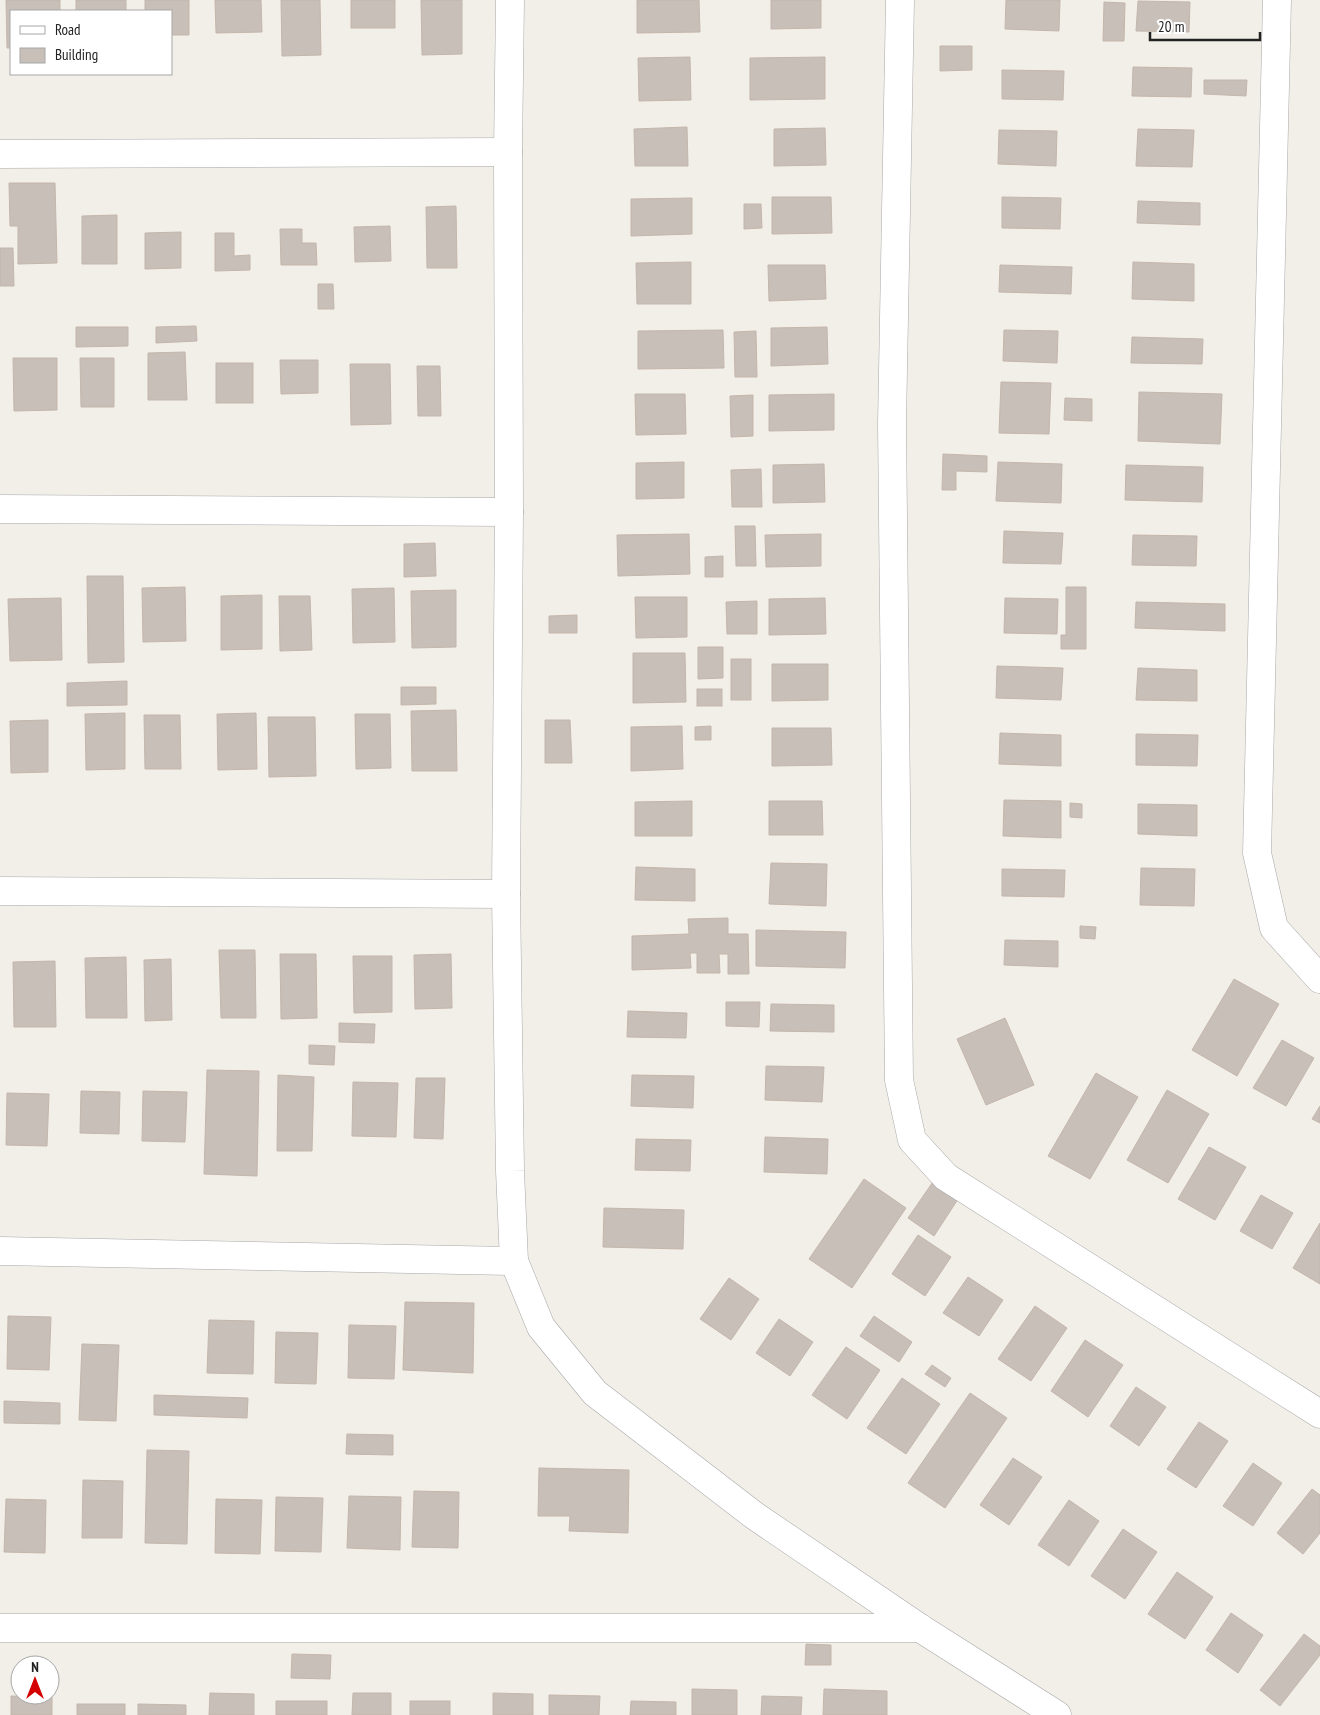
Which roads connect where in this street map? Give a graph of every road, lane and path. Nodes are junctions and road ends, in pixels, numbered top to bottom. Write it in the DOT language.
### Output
graph roads {
  1 [pos="510,0"];
  2 [pos="900,0"];
  3 [pos="1277,0"];
  4 [pos="508,152"];
  5 [pos="0,154"];
  6 [pos="0,509"];
  7 [pos="509,512"];
  8 [pos="0,892"];
  9 [pos="506,894"];
  10 [pos="1320,979"];
  11 [pos="0,1250"];
  12 [pos="514,1261"];
  13 [pos="1317,1405"];
  14 [pos="0,1628"];
  15 [pos="920,1628"];
  16 [pos="1057,1715"];
  1 -- 4 [label="street"];
  2 -- 13 [label="street"];
  3 -- 10 [label="street"];
  4 -- 5 [label="street"];
  4 -- 7 [label="street"];
  6 -- 7 [label="street"];
  7 -- 9 [label="street"];
  8 -- 9 [label="street"];
  9 -- 12 [label="street"];
  11 -- 12 [label="street"];
  12 -- 15 [label="street"];
  14 -- 15 [label="street"];
  15 -- 16 [label="street"];
}
